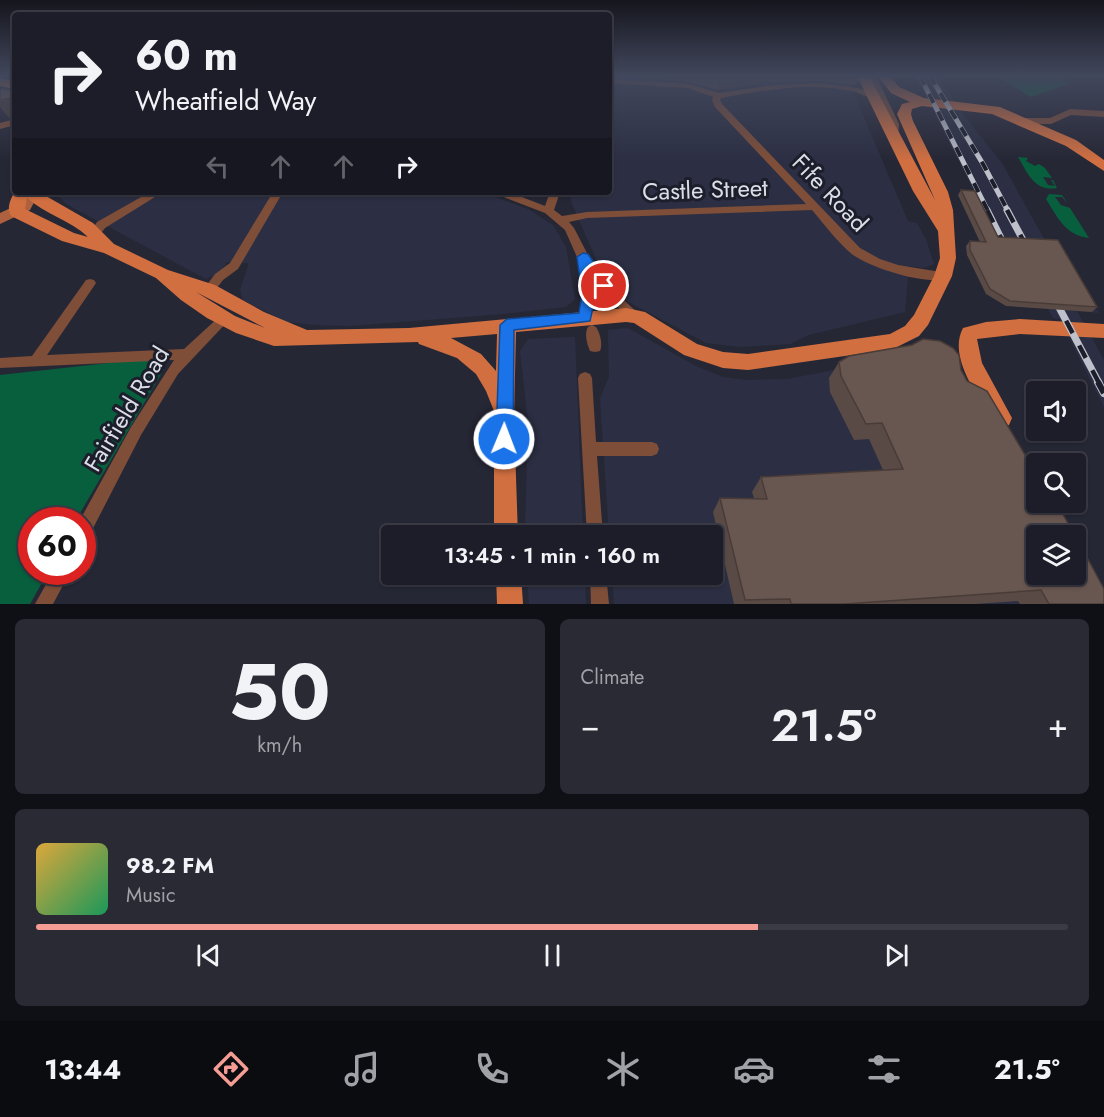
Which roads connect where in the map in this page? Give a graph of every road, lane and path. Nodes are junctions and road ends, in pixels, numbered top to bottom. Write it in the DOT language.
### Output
graph roads {
  1 [pos="718,104"];
  2 [pos="877,104"];
  3 [pos="886,104"];
  4 [pos="913,104"];
  5 [pos="947,104"];
  6 [pos="1104,114"];
  7 [pos="1025,122"];
  8 [pos="895,137"];
  9 [pos="1084,151"];
  10 [pos="1104,156"];
  11 [pos="1104,167"];
  12 [pos="26,195"];
  13 [pos="31,195"];
  14 [pos="153,195"];
  15 [pos="276,195"];
  16 [pos="508,195"];
  17 [pos="554,195"];
  18 [pos="814,207"];
  19 [pos="549,211"];
  20 [pos="17,212"];
  21 [pos="0,219"];
  22 [pos="562,220"];
  23 [pos="946,231"];
  24 [pos="92,232"];
  25 [pos="583,257"];
  26 [pos="162,274"];
  27 [pos="943,276"];
  28 [pos="90,284"];
  29 [pos="209,290"];
  30 [pos="634,315"];
  31 [pos="224,319"];
  32 [pos="589,324"];
  33 [pos="507,325"];
  34 [pos="1104,331"];
  35 [pos="409,335"];
  36 [pos="313,338"];
  37 [pos="595,347"];
  38 [pos="187,354"];
  39 [pos="36,362"];
  40 [pos="0,363"];
  41 [pos="586,383"];
  42 [pos="504,418"];
  43 [pos="1014,439"];
  44 [pos="652,448"];
  45 [pos="589,449"];
  46 [pos="95,507"];
  47 [pos="506,525"];
  48 [pos="594,525"];
  49 [pos="55,585"];
  50 [pos="509,585"];
  51 [pos="599,585"];
  52 [pos="44,604"];
  53 [pos="510,604"];
  54 [pos="600,604"];
  1 -- 18 [label="street, Fife Road"];
  2 -- 8 [label="main road"];
  3 -- 8 [label="street"];
  4 -- 23 [label="main road"];
  5 -- 7 [label="main road"];
  6 -- 7 [label="street"];
  7 -- 9 [label="main road"];
  8 -- 23 [label="main road"];
  9 -- 10 [label="main road"];
  9 -- 11 [label="main road"];
  12 -- 20 [label="main road"];
  13 -- 24 [label="main road"];
  14 -- 24 [label="street"];
  15 -- 29 [label="street"];
  16 -- 19 [label="street"];
  17 -- 19 [label="street"];
  18 -- 22 [label="street, Castle Street"];
  18 -- 27 [label="street, Fife Road"];
  19 -- 22 [label="street"];
  20 -- 21 [label="street"];
  20 -- 24 [label="main road"];
  22 -- 25 [label="street"];
  23 -- 27 [label="main road"];
  24 -- 26 [label="main road"];
  25 -- 30 [label="street"];
  25 -- 32 [label="street"];
  26 -- 29 [label="main road"];
  26 -- 31 [label="main road"];
  27 -- 30 [label="main road"];
  28 -- 39 [label="street"];
  29 -- 36 [label="main road"];
  30 -- 32 [label="main road"];
  31 -- 36 [label="main road"];
  31 -- 38 [label="street, Fairfield Road"];
  32 -- 33 [label="main road"];
  32 -- 37 [label="street"];
  33 -- 35 [label="main road"];
  33 -- 42 [label="main road"];
  34 -- 43 [label="main road"];
  35 -- 36 [label="main road"];
  35 -- 42 [label="main road"];
  38 -- 39 [label="street"];
  38 -- 46 [label="street, Fairfield Road"];
  39 -- 40 [label="street"];
  41 -- 45 [label="street"];
  42 -- 47 [label="main road"];
  44 -- 45 [label="street"];
  45 -- 48 [label="street"];
  49 -- 52 [label="street"];
  50 -- 53 [label="main road"];
  51 -- 54 [label="street"];
}
